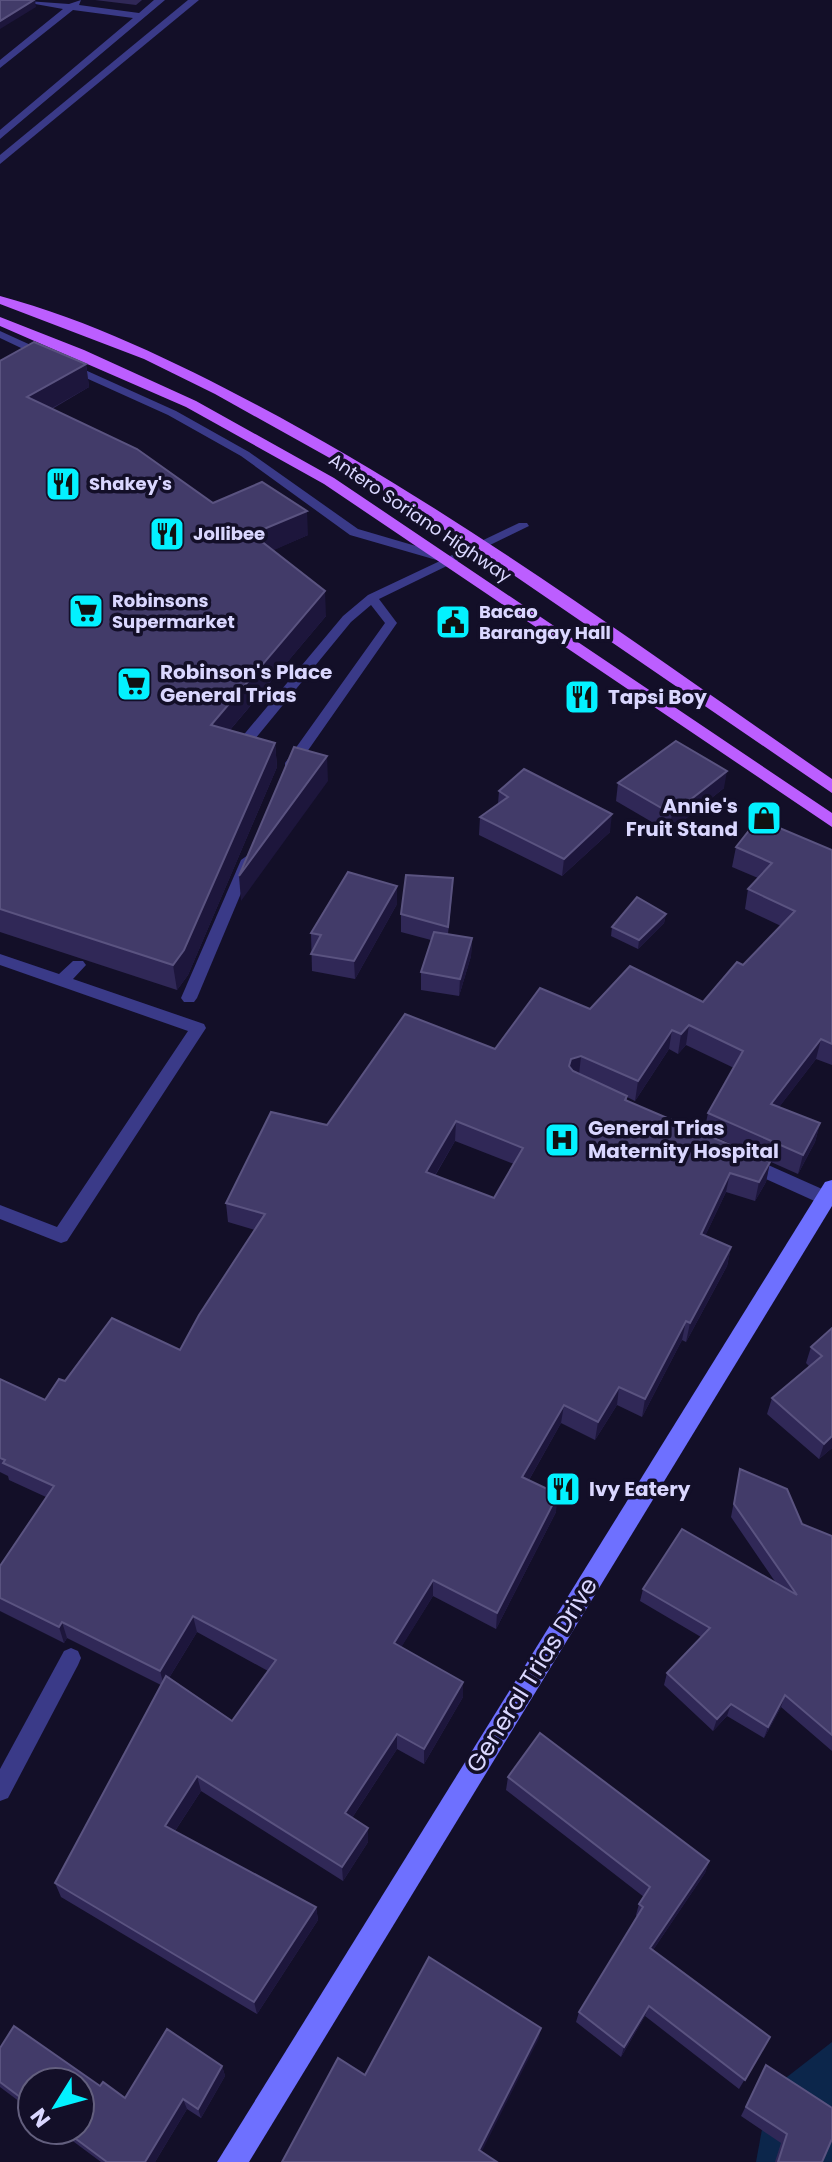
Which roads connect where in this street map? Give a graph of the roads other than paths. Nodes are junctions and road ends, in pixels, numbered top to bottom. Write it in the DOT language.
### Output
graph roads {
  1 [pos="18,0"];
  2 [pos="160,0"];
  3 [pos="194,0"];
  4 [pos="76,3"];
  5 [pos="142,16"];
  6 [pos="0,65"];
  7 [pos="0,136"];
  8 [pos="0,161"];
  9 [pos="0,300"];
  10 [pos="0,321"];
  11 [pos="0,334"];
  12 [pos="523,526"];
  13 [pos="481,546"];
  14 [pos="450,561"];
  15 [pos="372,598"];
  16 [pos="246,741"];
  17 [pos="280,784"];
  18 [pos="832,787"];
  19 [pos="832,821"];
  20 [pos="256,841"];
  21 [pos="0,959"];
  22 [pos="78,965"];
  23 [pos="62,980"];
  24 [pos="189,998"];
  25 [pos="733,1156"];
  26 [pos="830,1197"];
  27 [pos="0,1212"];
  28 [pos="71,1658"];
  29 [pos="0,1790"];
  30 [pos="232,2162"];
  1 -- 4 [label="street"];
  2 -- 5 [label="street"];
  3 -- 8 [label="street"];
  4 -- 5 [label="street"];
  4 -- 6 [label="street"];
  5 -- 7 [label="street"];
  9 -- 13 [label="main road, Antero Soriano Highway"];
  10 -- 14 [label="main road, Antero Soriano Highway"];
  11 -- 14 [label="lane"];
  12 -- 13 [label="lane"];
  13 -- 14 [label="lane"];
  13 -- 18 [label="main road, Antero Soriano Highway"];
  14 -- 15 [label="lane"];
  14 -- 19 [label="main road, Antero Soriano Highway"];
  15 -- 16 [label="lane"];
  15 -- 17 [label="lane"];
  20 -- 24 [label="lane"];
  21 -- 23 [label="lane"];
  22 -- 23 [label="lane"];
  23 -- 27 [label="lane"];
  25 -- 26 [label="lane"];
  26 -- 30 [label="main road, General Trias Drive"];
  28 -- 29 [label="lane"];
}
